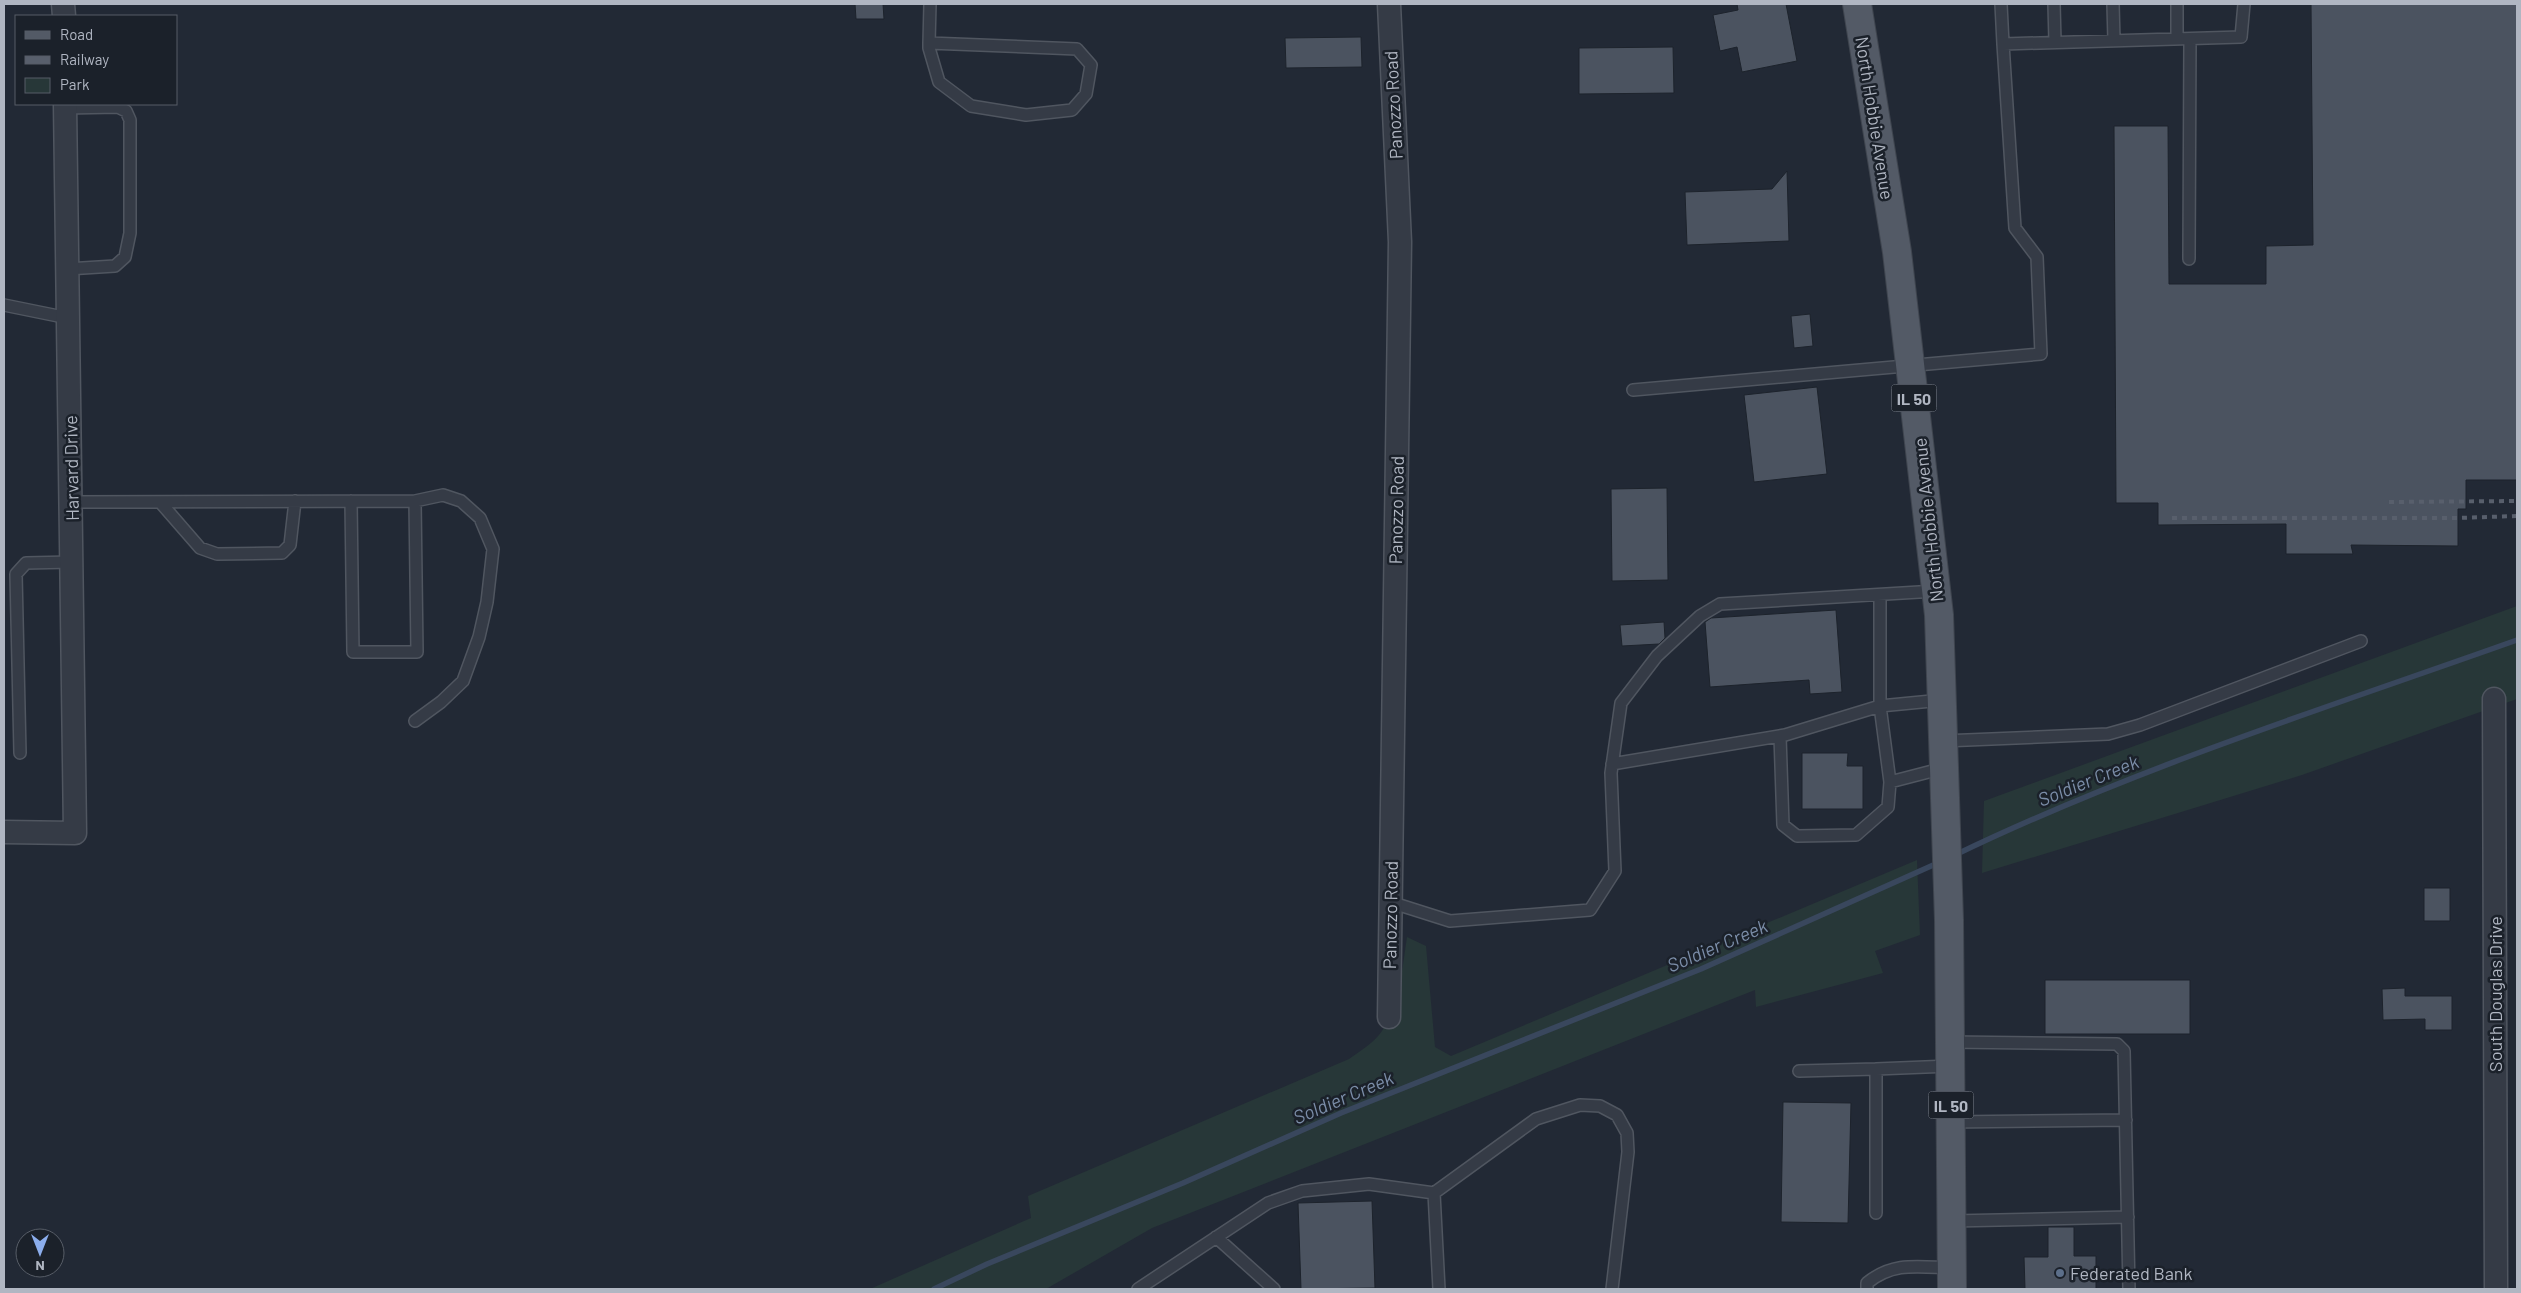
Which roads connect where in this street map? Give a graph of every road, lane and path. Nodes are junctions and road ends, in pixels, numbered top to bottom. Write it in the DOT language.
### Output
graph roads {
  1 [pos="930,4"];
  2 [pos="1389,4"];
  3 [pos="2001,4"];
  4 [pos="2054,4"];
  5 [pos="2113,4"];
  6 [pos="2177,4"];
  7 [pos="2244,4"];
  8 [pos="1859,8"];
  9 [pos="2176,39"];
  10 [pos="2190,39"];
  11 [pos="2114,40"];
  12 [pos="929,42"];
  13 [pos="2055,42"];
  14 [pos="2002,44"];
  15 [pos="65,106"];
  16 [pos="2189,260"];
  17 [pos="68,269"];
  18 [pos="4,305"];
  19 [pos="68,318"];
  20 [pos="1911,367"];
  21 [pos="1633,390"];
  22 [pos="351,500"];
  23 [pos="295,501"];
  24 [pos="415,501"];
  25 [pos="71,502"];
  26 [pos="160,502"];
  27 [pos="72,562"];
  28 [pos="1936,591"];
  29 [pos="1880,595"];
  30 [pos="2361,641"];
  31 [pos="2494,699"];
  32 [pos="1942,700"];
  33 [pos="1880,706"];
  34 [pos="415,722"];
  35 [pos="1780,736"];
  36 [pos="1943,740"];
  37 [pos="20,753"];
  38 [pos="1612,764"];
  39 [pos="1944,768"];
  40 [pos="1890,782"];
  41 [pos="4,832"];
  42 [pos="1390,902"];
  43 [pos="1389,1017"];
  44 [pos="1950,1054"];
  45 [pos="1876,1069"];
  46 [pos="1799,1071"];
  47 [pos="2126,1120"];
  48 [pos="1951,1122"];
  49 [pos="1434,1193"];
  50 [pos="1876,1213"];
  51 [pos="2128,1217"];
  52 [pos="1952,1221"];
  53 [pos="1216,1237"];
  54 [pos="1952,1278"];
  55 [pos="1138,1289"];
  56 [pos="1274,1289"];
  57 [pos="1439,1289"];
  58 [pos="1612,1289"];
  59 [pos="1867,1289"];
  60 [pos="2129,1289"];
  61 [pos="2496,1289"];
  1 -- 12 [label="lane"];
  2 -- 42 [label="street, Panozzo Road"];
  3 -- 14 [label="lane"];
  4 -- 13 [label="lane"];
  5 -- 11 [label="lane"];
  6 -- 9 [label="lane"];
  7 -- 10 [label="lane"];
  8 -- 20 [label="main road, North Hobbie Avenue / IL 50"];
  9 -- 10 [label="lane"];
  9 -- 11 [label="lane"];
  10 -- 16 [label="lane"];
  11 -- 13 [label="lane"];
  12 -- 12 [label="lane"];
  13 -- 14 [label="lane"];
  14 -- 20 [label="lane"];
  15 -- 17 [label="street, Harvard Drive"];
  15 -- 17 [label="lane"];
  17 -- 19 [label="street, Harvard Drive"];
  18 -- 19 [label="lane"];
  19 -- 25 [label="street, Harvard Drive"];
  20 -- 21 [label="lane"];
  20 -- 28 [label="main road, North Hobbie Avenue / IL 50"];
  22 -- 23 [label="lane"];
  22 -- 24 [label="lane"];
  22 -- 24 [label="lane"];
  23 -- 26 [label="lane"];
  23 -- 26 [label="lane"];
  24 -- 34 [label="lane"];
  25 -- 26 [label="lane"];
  25 -- 27 [label="street, Harvard Drive"];
  27 -- 37 [label="lane"];
  27 -- 41 [label="street, Harvard Drive"];
  28 -- 29 [label="lane"];
  28 -- 32 [label="main road, North Hobbie Avenue / IL 50"];
  29 -- 33 [label="lane"];
  29 -- 38 [label="lane"];
  30 -- 36 [label="lane"];
  31 -- 61 [label="street, South Douglas Drive"];
  32 -- 33 [label="lane"];
  32 -- 36 [label="main road, North Hobbie Avenue / IL 50"];
  33 -- 35 [label="lane"];
  33 -- 40 [label="lane"];
  35 -- 38 [label="lane"];
  35 -- 40 [label="lane"];
  36 -- 39 [label="main road, North Hobbie Avenue / IL 50"];
  38 -- 42 [label="lane"];
  39 -- 40 [label="lane"];
  39 -- 44 [label="main road, North Hobbie Avenue / IL 50"];
  42 -- 43 [label="street, Panozzo Road"];
  44 -- 45 [label="lane"];
  44 -- 47 [label="lane"];
  44 -- 48 [label="main road, IL 50"];
  45 -- 46 [label="lane"];
  45 -- 50 [label="lane"];
  47 -- 48 [label="lane"];
  47 -- 51 [label="lane"];
  48 -- 52 [label="main road, IL 50"];
  49 -- 53 [label="lane"];
  49 -- 57 [label="lane"];
  49 -- 58 [label="lane"];
  51 -- 52 [label="lane"];
  51 -- 60 [label="lane"];
  52 -- 54 [label="main road, IL 50"];
  53 -- 55 [label="lane"];
  53 -- 56 [label="lane"];
  54 -- 59 [label="lane"];
}
